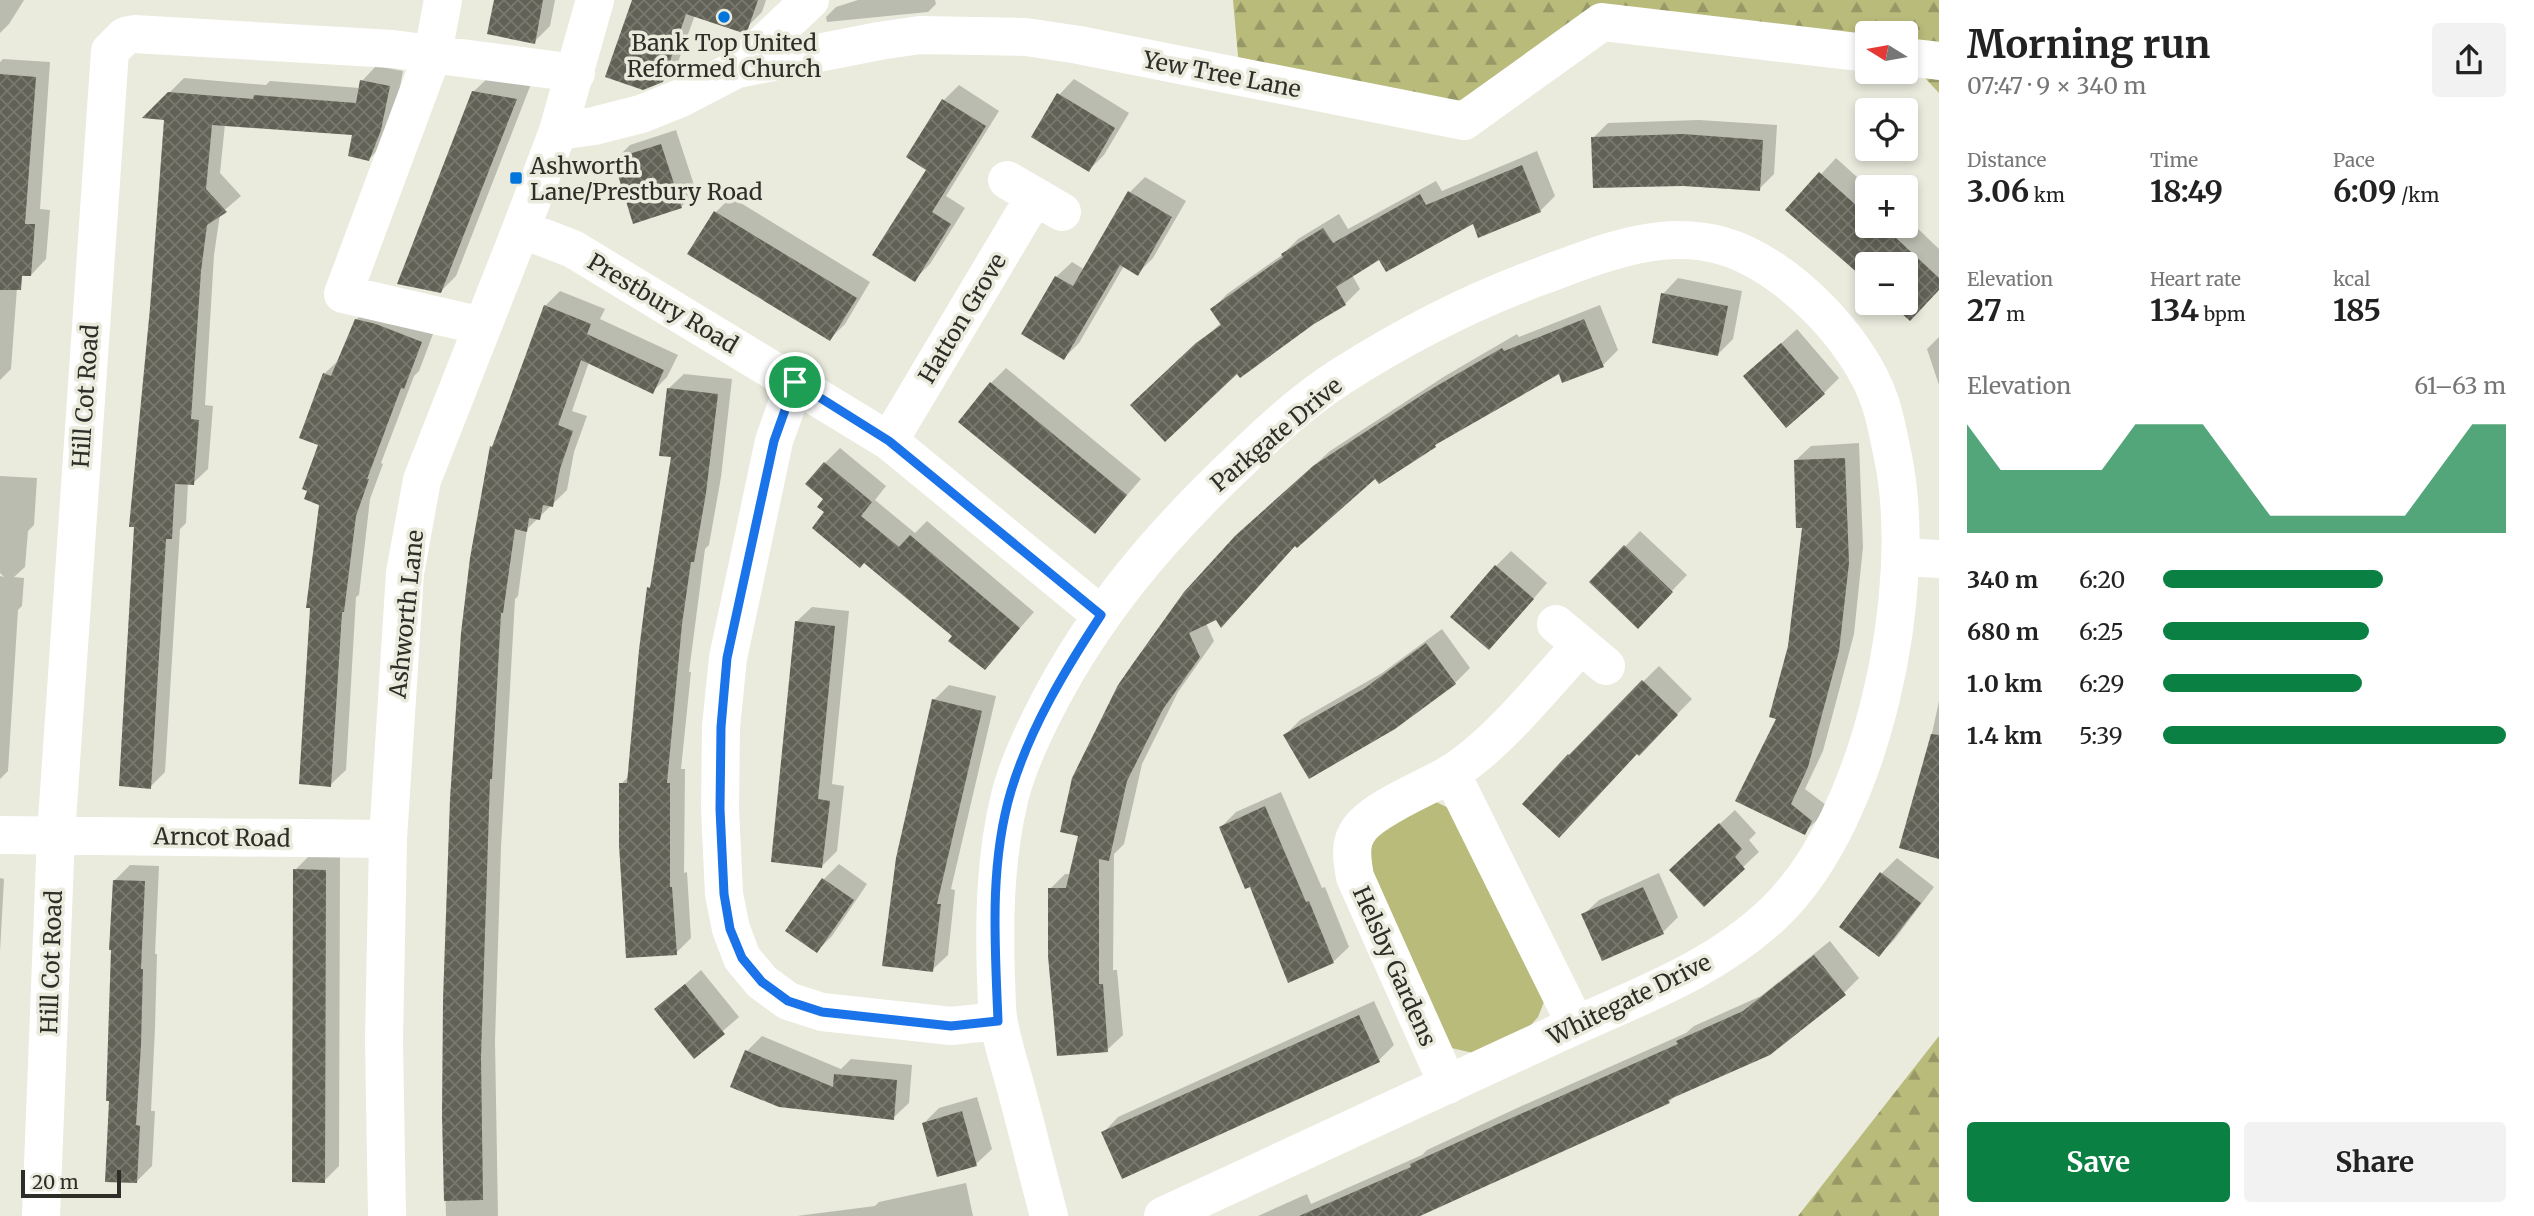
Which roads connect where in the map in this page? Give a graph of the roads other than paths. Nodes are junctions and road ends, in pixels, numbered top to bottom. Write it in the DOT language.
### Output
graph roads {
  1 [pos="443,0"];
  2 [pos="595,0"];
  3 [pos="810,0"];
  4 [pos="1855,51"];
  5 [pos="433,53"];
  6 [pos="1918,58"];
  7 [pos="1939,61"];
  8 [pos="737,69"];
  9 [pos="576,73"];
  10 [pos="558,131"];
  11 [pos="1035,196"];
  12 [pos="522,229"];
  13 [pos="482,326"];
  14 [pos="795,382"];
  15 [pos="889,441"];
  16 [pos="1901,557"];
  17 [pos="1939,559"];
  18 [pos="1101,615"];
  19 [pos="1581,645"];
  20 [pos="1451,773"];
  21 [pos="0,835"];
  22 [pos="56,835"];
  23 [pos="388,839"];
  24 [pos="998,1021"];
  25 [pos="1576,1025"];
  26 [pos="1448,1085"];
  27 [pos="41,1216"];
  28 [pos="387,1216"];
  29 [pos="1049,1216"];
  30 [pos="1163,1216"];
  1 -- 5 [label="street"];
  2 -- 9 [label="street, Ashworth Lane"];
  3 -- 8 [label="street"];
  4 -- 8 [label="street, Yew Tree Lane"];
  5 -- 9 [label="street, Hill Cot Road"];
  5 -- 13 [label="street"];
  5 -- 22 [label="street, Hill Cot Road"];
  6 -- 7 [label="street"];
  8 -- 10 [label="street, Yew Tree Lane"];
  9 -- 10 [label="street, Ashworth Lane"];
  10 -- 12 [label="street, Ashworth Lane"];
  11 -- 15 [label="street, Hatton Grove"];
  12 -- 13 [label="street, Ashworth Lane"];
  12 -- 14 [label="street, Prestbury Road"];
  13 -- 23 [label="street, Ashworth Lane"];
  14 -- 15 [label="street, Prestbury Road"];
  14 -- 24 [label="street"];
  15 -- 18 [label="street, Prestbury Road"];
  16 -- 17 [label="street"];
  16 -- 18 [label="street, Parkgate Drive"];
  16 -- 25 [label="street, Whitegate Drive"];
  18 -- 24 [label="street, Parkgate Drive"];
  19 -- 20 [label="street, Helsby Gardens"];
  20 -- 25 [label="street"];
  20 -- 26 [label="street, Helsby Gardens"];
  21 -- 22 [label="street, Arncot Road"];
  22 -- 23 [label="street, Arncot Road"];
  22 -- 27 [label="street, Hill Cot Road"];
  23 -- 28 [label="street, Ashworth Lane"];
  24 -- 29 [label="street, Parkgate Drive"];
  25 -- 26 [label="street, Whitegate Drive"];
  26 -- 30 [label="street, Whitegate Drive"];
}
